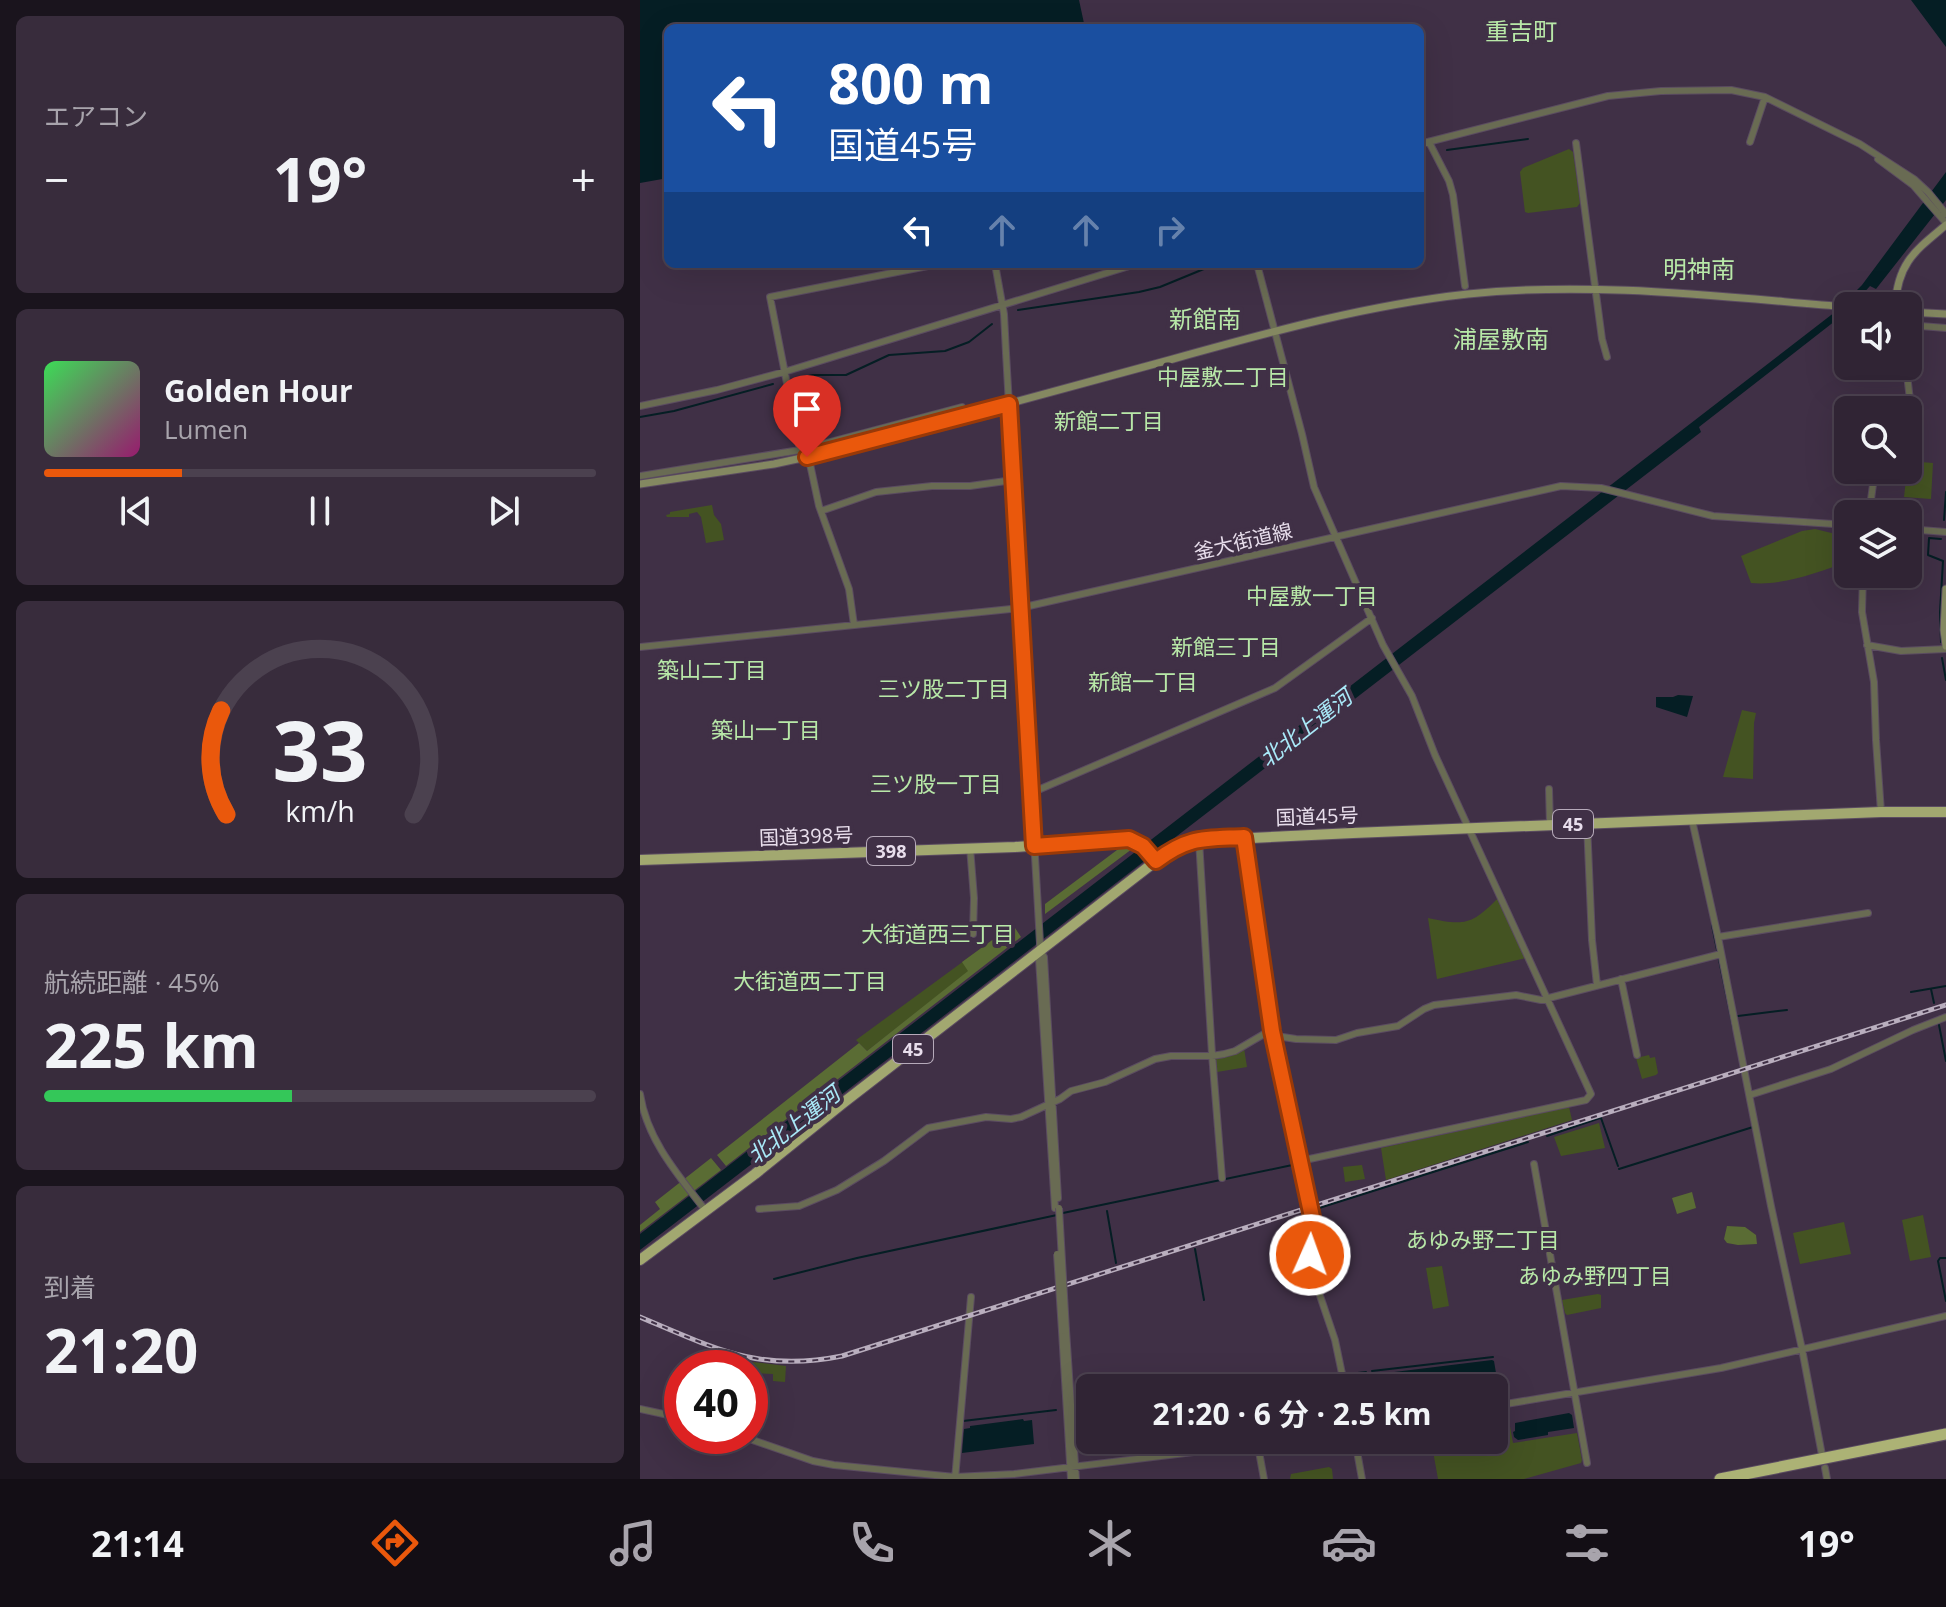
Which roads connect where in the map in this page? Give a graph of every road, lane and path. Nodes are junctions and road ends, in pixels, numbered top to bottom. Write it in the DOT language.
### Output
graph roads {
  1 [pos="1765,97"];
  2 [pos="1429,142"];
  3 [pos="1750,142"];
  4 [pos="1576,143"];
  5 [pos="1424,144"];
  6 [pos="1943,212"];
  7 [pos="1946,224"];
  8 [pos="918,268"];
  9 [pos="996,268"];
  10 [pos="1123,268"];
  11 [pos="1258,268"];
  12 [pos="1465,286"];
  13 [pos="1596,289"];
  14 [pos="1898,292"];
  15 [pos="1002,305"];
  16 [pos="1834,306"];
  17 [pos="1922,313"];
  18 [pos="1946,314"];
  19 [pos="1922,326"];
  20 [pos="1946,328"];
  21 [pos="1274,331"];
  22 [pos="1607,357"];
  23 [pos="784,372"];
  24 [pos="1009,404"];
  25 [pos="640,406"];
  26 [pos="962,407"];
  27 [pos="800,450"];
  28 [pos="810,464"];
  29 [pos="640,476"];
  30 [pos="1013,480"];
  31 [pos="640,484"];
  32 [pos="821,511"];
  33 [pos="1834,524"];
  34 [pos="1922,530"];
  35 [pos="1946,532"];
  36 [pos="1334,536"];
  37 [pos="1863,588"];
  38 [pos="1946,589"];
  39 [pos="1020,608"];
  40 [pos="1372,618"];
  41 [pos="854,625"];
  42 [pos="1867,645"];
  43 [pos="640,647"];
  44 [pos="1946,648"];
  45 [pos="1549,789"];
  46 [pos="1031,793"];
  47 [pos="1881,812"];
  48 [pos="1946,812"];
  49 [pos="1692,819"];
  50 [pos="1587,823"];
  51 [pos="1550,825"];
  52 [pos="1470,828"];
  53 [pos="1244,837"];
  54 [pos="1199,840"];
  55 [pos="1034,846"];
  56 [pos="970,847"];
  57 [pos="1154,859"];
  58 [pos="640,860"];
  59 [pos="1868,913"];
  60 [pos="973,934"];
  61 [pos="1718,937"];
  62 [pos="1040,948"];
  63 [pos="1721,954"];
  64 [pos="1621,979"];
  65 [pos="1597,985"];
  66 [pos="1548,999"];
  67 [pos="1946,1017"];
  68 [pos="1273,1035"];
  69 [pos="1637,1055"];
  70 [pos="1212,1056"];
  71 [pos="640,1094"];
  72 [pos="1750,1095"];
  73 [pos="1050,1103"];
  74 [pos="1300,1161"];
  75 [pos="1534,1164"];
  76 [pos="1222,1178"];
  77 [pos="704,1208"];
  78 [pos="759,1209"];
  79 [pos="640,1260"];
  80 [pos="971,1297"];
  81 [pos="1946,1316"];
  82 [pos="1802,1349"];
  83 [pos="1342,1374"];
  84 [pos="1574,1392"];
  85 [pos="1508,1404"];
  86 [pos="640,1409"];
  87 [pos="664,1414"];
  88 [pos="1946,1434"];
  89 [pos="1946,1440"];
  90 [pos="768,1445"];
  91 [pos="1188,1454"];
  92 [pos="1259,1454"];
  93 [pos="1358,1454"];
  94 [pos="1822,1455"];
  95 [pos="1587,1463"];
  96 [pos="1073,1467"];
  97 [pos="1825,1468"];
  98 [pos="955,1478"];
  99 [pos="1073,1479"];
  100 [pos="1264,1479"];
  101 [pos="1362,1479"];
  102 [pos="1720,1479"];
  103 [pos="1752,1479"];
  104 [pos="1827,1479"];
  1 -- 2 [label="street"];
  1 -- 3 [label="street"];
  1 -- 6 [label="street"];
  2 -- 5 [label="street"];
  2 -- 12 [label="street"];
  4 -- 13 [label="street"];
  6 -- 7 [label="street"];
  7 -- 14 [label="main road"];
  8 -- 23 [label="street"];
  9 -- 15 [label="street"];
  10 -- 15 [label="street"];
  11 -- 21 [label="street"];
  13 -- 16 [label="main road"];
  13 -- 21 [label="main road"];
  13 -- 22 [label="street"];
  15 -- 23 [label="street"];
  15 -- 24 [label="street"];
  17 -- 18 [label="main road"];
  19 -- 20 [label="street"];
  21 -- 24 [label="main road"];
  21 -- 36 [label="street"];
  23 -- 25 [label="street"];
  23 -- 27 [label="street"];
  24 -- 30 [label="street"];
  24 -- 31 [label="main road"];
  26 -- 27 [label="street"];
  27 -- 29 [label="street"];
  28 -- 32 [label="street"];
  30 -- 32 [label="street"];
  30 -- 39 [label="street"];
  32 -- 41 [label="street"];
  33 -- 36 [label="street, 釜大街道線"];
  34 -- 35 [label="street"];
  36 -- 39 [label="street, 釜大街道線"];
  36 -- 40 [label="street"];
  37 -- 42 [label="street"];
  38 -- 44 [label="main road"];
  39 -- 41 [label="street, 釜大街道線"];
  39 -- 46 [label="street"];
  40 -- 46 [label="street"];
  40 -- 52 [label="street"];
  41 -- 43 [label="street, 釜大街道線"];
  42 -- 44 [label="street"];
  42 -- 47 [label="street"];
  45 -- 51 [label="street"];
  46 -- 55 [label="street"];
  47 -- 48 [label="highway, 国道45号 / 45"];
  47 -- 49 [label="highway, 国道45号 / 45"];
  49 -- 50 [label="highway, 国道45号 / 45"];
  49 -- 61 [label="street"];
  50 -- 51 [label="highway, 国道45号 / 45"];
  50 -- 65 [label="street"];
  51 -- 52 [label="highway, 国道45号 / 45"];
  52 -- 53 [label="highway, 国道45号 / 45"];
  52 -- 66 [label="street"];
  53 -- 54 [label="highway, 国道45号 / 45"];
  53 -- 68 [label="street"];
  54 -- 57 [label="highway, 国道45号 / 45"];
  54 -- 70 [label="street"];
  55 -- 56 [label="highway, 国道398号 / 398"];
  55 -- 57 [label="highway, 国道398号 / 398"];
  55 -- 62 [label="street"];
  56 -- 58 [label="highway, 国道398号 / 398"];
  56 -- 60 [label="street"];
  57 -- 62 [label="highway, 国道45号 / 45"];
  59 -- 61 [label="street"];
  61 -- 63 [label="street"];
  62 -- 73 [label="street"];
  62 -- 77 [label="highway, 国道45号 / 45"];
  63 -- 64 [label="street"];
  63 -- 72 [label="street"];
  64 -- 65 [label="street"];
  64 -- 69 [label="street"];
  65 -- 66 [label="street"];
  66 -- 68 [label="street"];
  66 -- 74 [label="street"];
  67 -- 72 [label="street"];
  68 -- 70 [label="street"];
  68 -- 74 [label="street"];
  70 -- 73 [label="street"];
  70 -- 76 [label="street"];
  71 -- 77 [label="street"];
  72 -- 82 [label="street"];
  73 -- 78 [label="street"];
  73 -- 96 [label="street, bridge"];
  74 -- 83 [label="street"];
  75 -- 84 [label="street"];
  77 -- 79 [label="highway, 国道45号 / 45"];
  80 -- 98 [label="street"];
  81 -- 82 [label="street"];
  82 -- 84 [label="street"];
  82 -- 94 [label="street"];
  84 -- 85 [label="street"];
  84 -- 95 [label="street"];
  86 -- 87 [label="street"];
  88 -- 102 [label="highway"];
  89 -- 103 [label="highway"];
  90 -- 98 [label="street"];
  91 -- 96 [label="street"];
  92 -- 100 [label="street"];
  93 -- 101 [label="street"];
  96 -- 98 [label="street"];
  96 -- 99 [label="street"];
  97 -- 104 [label="street"];
}
